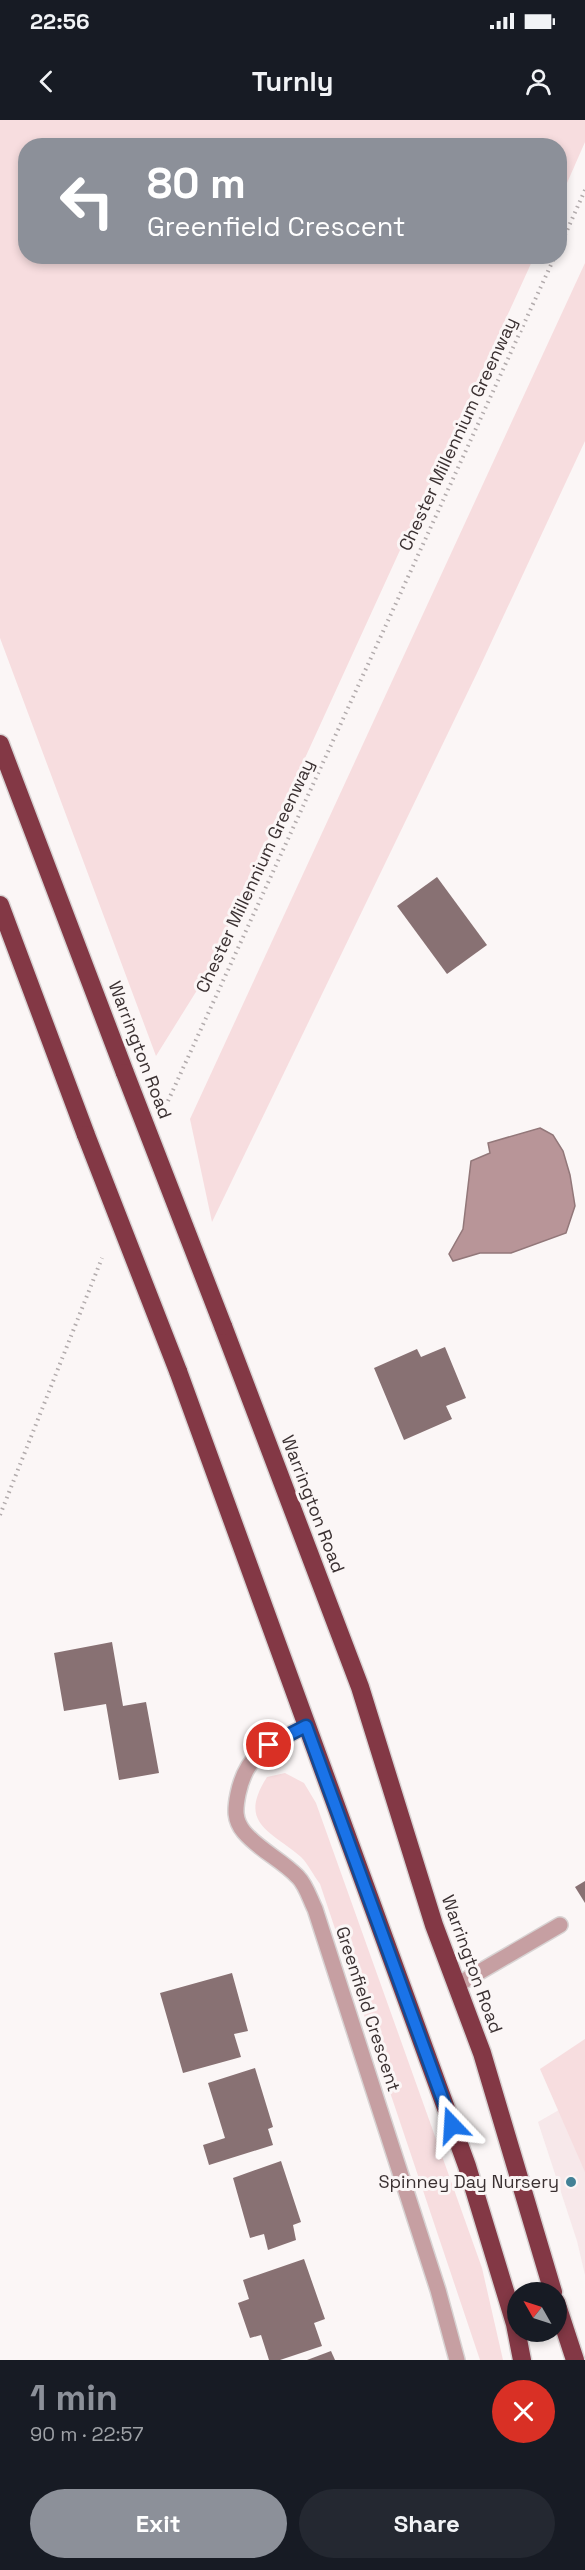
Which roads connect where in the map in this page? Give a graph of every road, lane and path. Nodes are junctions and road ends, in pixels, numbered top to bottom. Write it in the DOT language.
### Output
graph roads {
  1 [pos="585,190"];
  2 [pos="567,230"];
  3 [pos="551,264"];
  4 [pos="0,744"];
  5 [pos="0,905"];
  6 [pos="164,1110"];
  7 [pos="103,1256"];
  8 [pos="0,1515"];
  9 [pos="306,1726"];
  10 [pos="560,1925"];
  11 [pos="457,1985"];
  12 [pos="550,2282"];
  13 [pos="567,2336"];
  14 [pos="457,2360"];
  15 [pos="522,2360"];
  16 [pos="575,2360"];
  1 -- 2 [label="path"];
  3 -- 6 [label="path, Chester Millennium Greenway"];
  4 -- 11 [label="highway, Warrington Road, bridge"];
  5 -- 9 [label="highway, bridge"];
  7 -- 8 [label="path"];
  9 -- 14 [label="street, Greenfield Crescent"];
  9 -- 15 [label="highway"];
  10 -- 11 [label="street"];
  11 -- 12 [label="highway, Warrington Road"];
  13 -- 16 [label="highway"];
}
